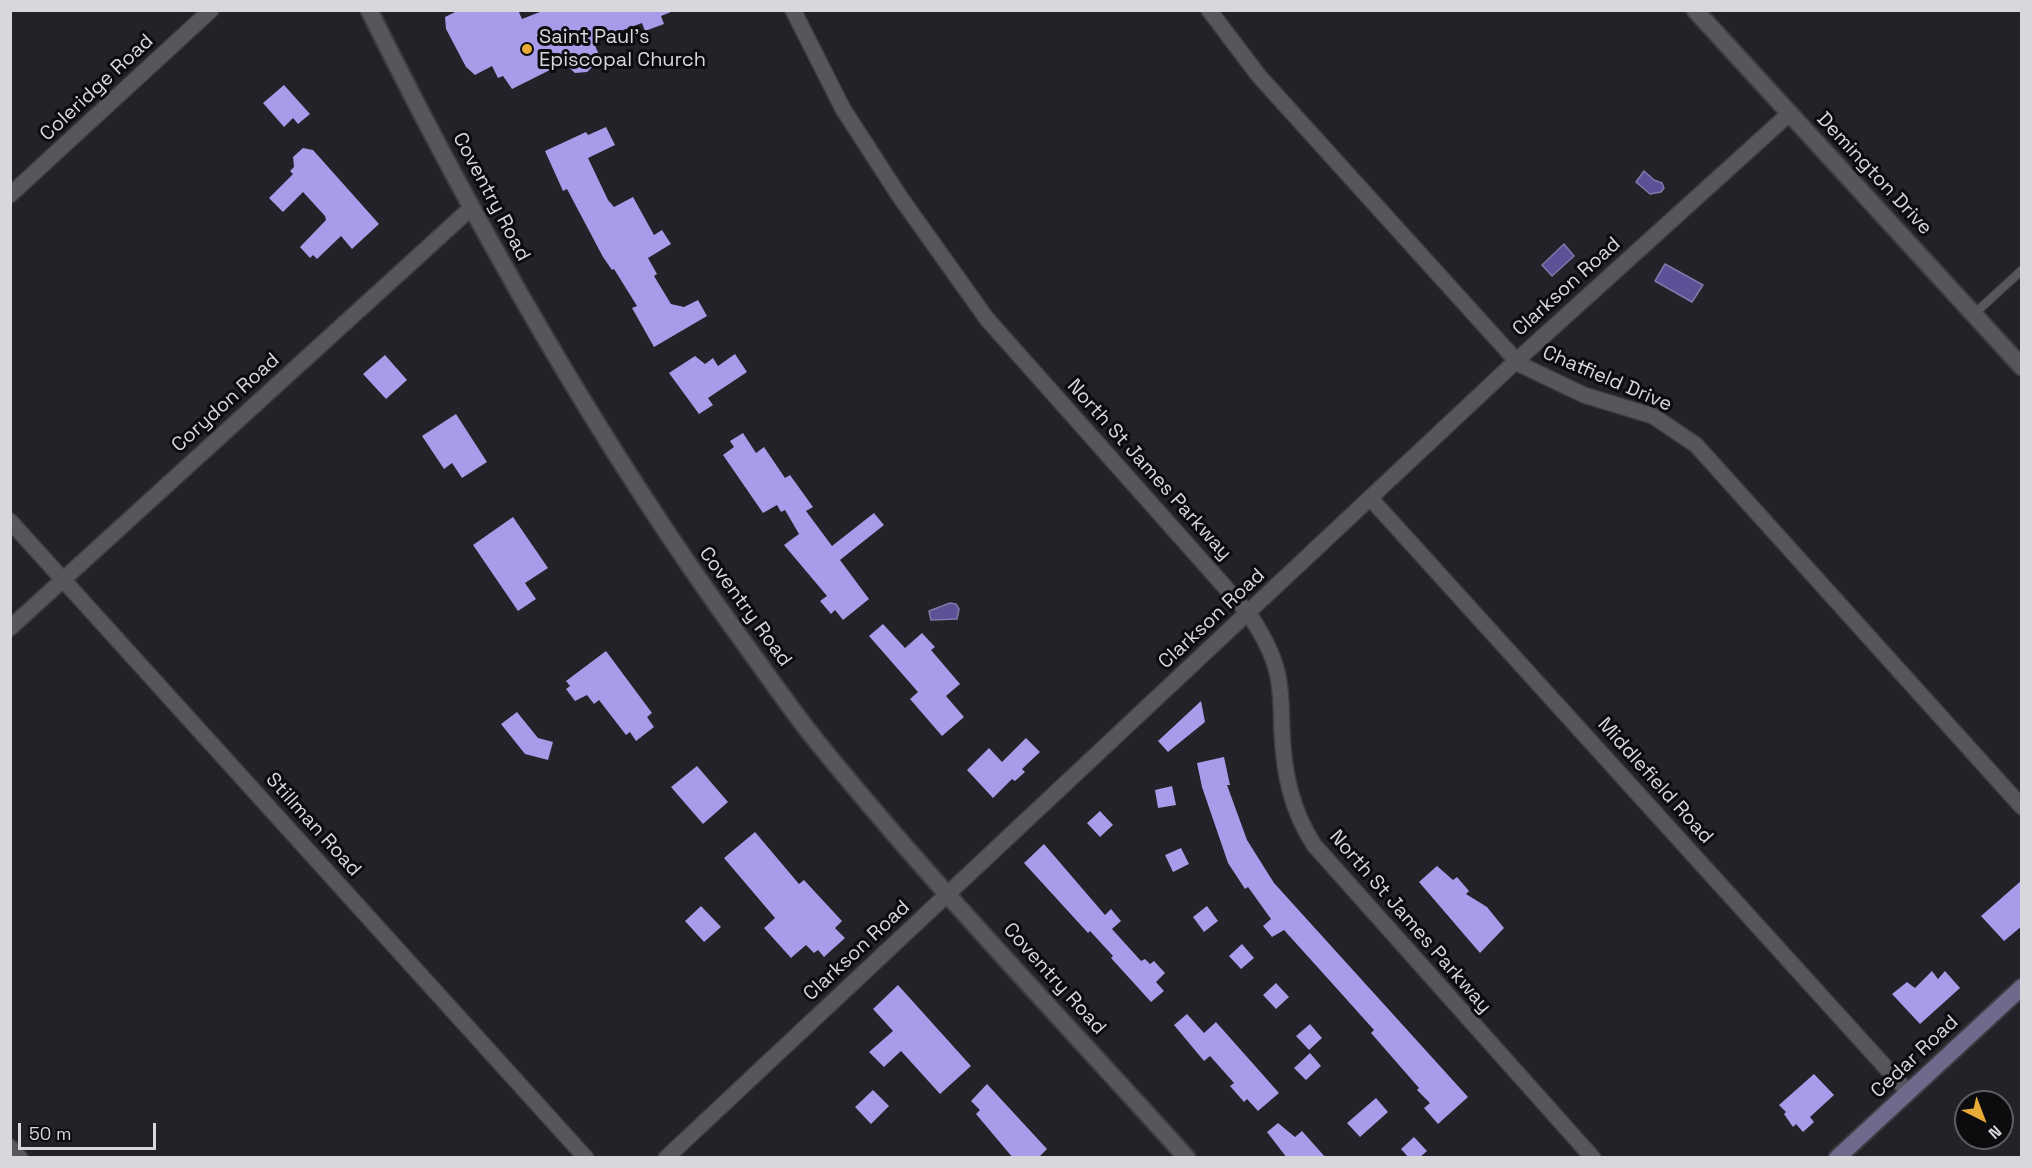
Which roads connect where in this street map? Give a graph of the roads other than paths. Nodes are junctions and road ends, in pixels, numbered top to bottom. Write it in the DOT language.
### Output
graph roads {
  1 [pos="211,10"];
  2 [pos="369,10"];
  3 [pos="793,10"];
  4 [pos="1209,10"];
  5 [pos="1695,10"];
  6 [pos="1790,113"];
  7 [pos="10,195"];
  8 [pos="470,209"];
  9 [pos="2022,270"];
  10 [pos="1974,314"];
  11 [pos="1515,362"];
  12 [pos="2022,367"];
  13 [pos="1371,499"];
  14 [pos="10,520"];
  15 [pos="64,579"];
  16 [pos="1249,614"];
  17 [pos="10,628"];
  18 [pos="2022,807"];
  19 [pos="950,894"];
  20 [pos="2022,987"];
  21 [pos="1908,1092"];
  22 [pos="10,1146"];
  23 [pos="20,1158"];
  24 [pos="586,1158"];
  25 [pos="666,1158"];
  26 [pos="1187,1158"];
  27 [pos="1593,1158"];
  28 [pos="1837,1158"];
  1 -- 7 [label="street, Coleridge Road"];
  2 -- 8 [label="street, Coventry Road"];
  3 -- 16 [label="street, North St James Parkway"];
  4 -- 11 [label="street, Chatfield Drive"];
  5 -- 6 [label="street, Demington Drive"];
  6 -- 10 [label="street, Demington Drive"];
  6 -- 11 [label="street, Clarkson Road"];
  8 -- 15 [label="street, Corydon Road"];
  8 -- 19 [label="street, Coventry Road"];
  9 -- 10 [label="lane"];
  10 -- 12 [label="street, Demington Drive"];
  11 -- 13 [label="street, Clarkson Road"];
  11 -- 18 [label="street, Chatfield Drive"];
  13 -- 16 [label="street, Clarkson Road"];
  13 -- 21 [label="street, Middlefield Road"];
  14 -- 15 [label="street, Stillman Road"];
  15 -- 17 [label="street, Corydon Road"];
  15 -- 24 [label="street, Stillman Road"];
  16 -- 19 [label="street, Clarkson Road"];
  16 -- 27 [label="street, North St James Parkway"];
  19 -- 25 [label="street, Clarkson Road"];
  19 -- 26 [label="street, Coventry Road"];
  20 -- 21 [label="main road, Cedar Road"];
  21 -- 28 [label="main road, Cedar Road"];
  22 -- 23 [label="street"];
}
